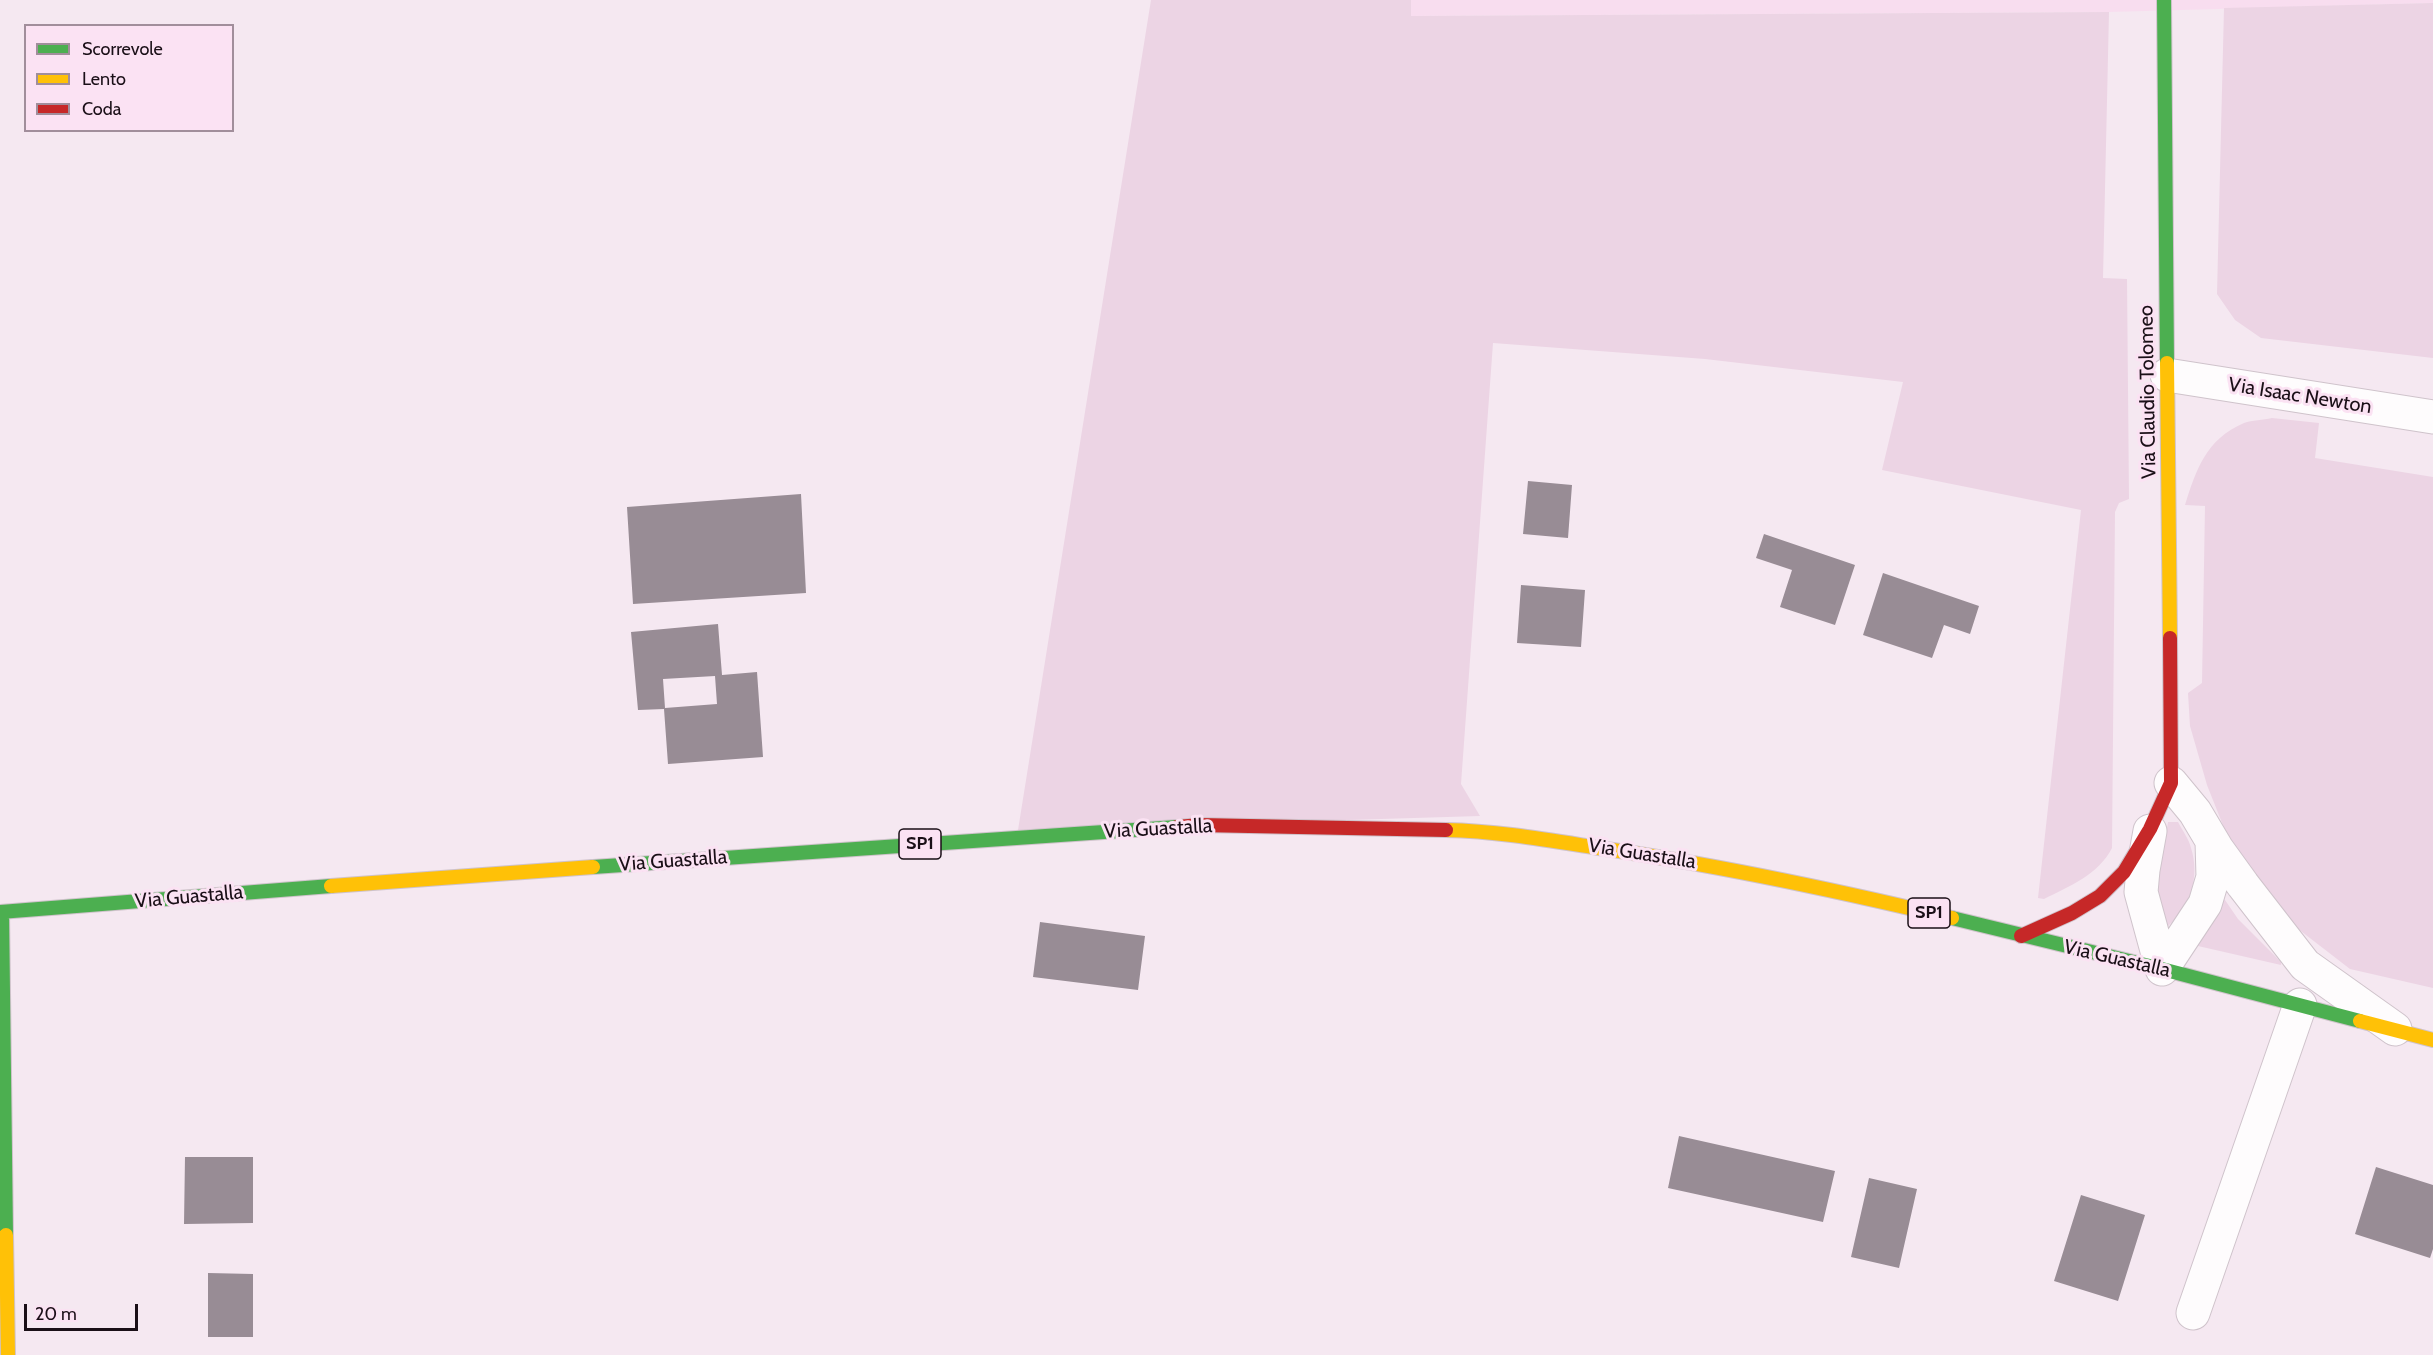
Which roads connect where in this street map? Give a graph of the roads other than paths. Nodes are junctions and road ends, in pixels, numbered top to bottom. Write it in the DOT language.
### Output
graph roads {
  1 [pos="2164,0"];
  2 [pos="2167,375"];
  3 [pos="2433,417"];
  4 [pos="2171,783"];
  5 [pos="2150,831"];
  6 [pos="2212,842"];
  7 [pos="1,912"];
  8 [pos="2021,936"];
  9 [pos="2162,969"];
  10 [pos="2300,1005"];
  11 [pos="2396,1030"];
  12 [pos="2433,1040"];
  13 [pos="2193,1313"];
  14 [pos="8,1355"];
  1 -- 2 [label="main road, Via Claudio Tolomeo"];
  2 -- 3 [label="street, Via Isaac Newton"];
  2 -- 4 [label="main road, Via Claudio Tolomeo"];
  4 -- 5 [label="main road"];
  4 -- 6 [label="street"];
  5 -- 8 [label="main road"];
  5 -- 9 [label="street"];
  6 -- 9 [label="street"];
  6 -- 11 [label="street"];
  7 -- 8 [label="main road, Via Guastalla / SP1"];
  7 -- 14 [label="main road"];
  8 -- 9 [label="main road, Via Guastalla / SP1"];
  9 -- 10 [label="main road, Via Guastalla / SP1"];
  10 -- 11 [label="main road, Via Guastalla / SP1"];
  10 -- 13 [label="street"];
  11 -- 12 [label="main road, Via Guastalla / SP1"];
}
